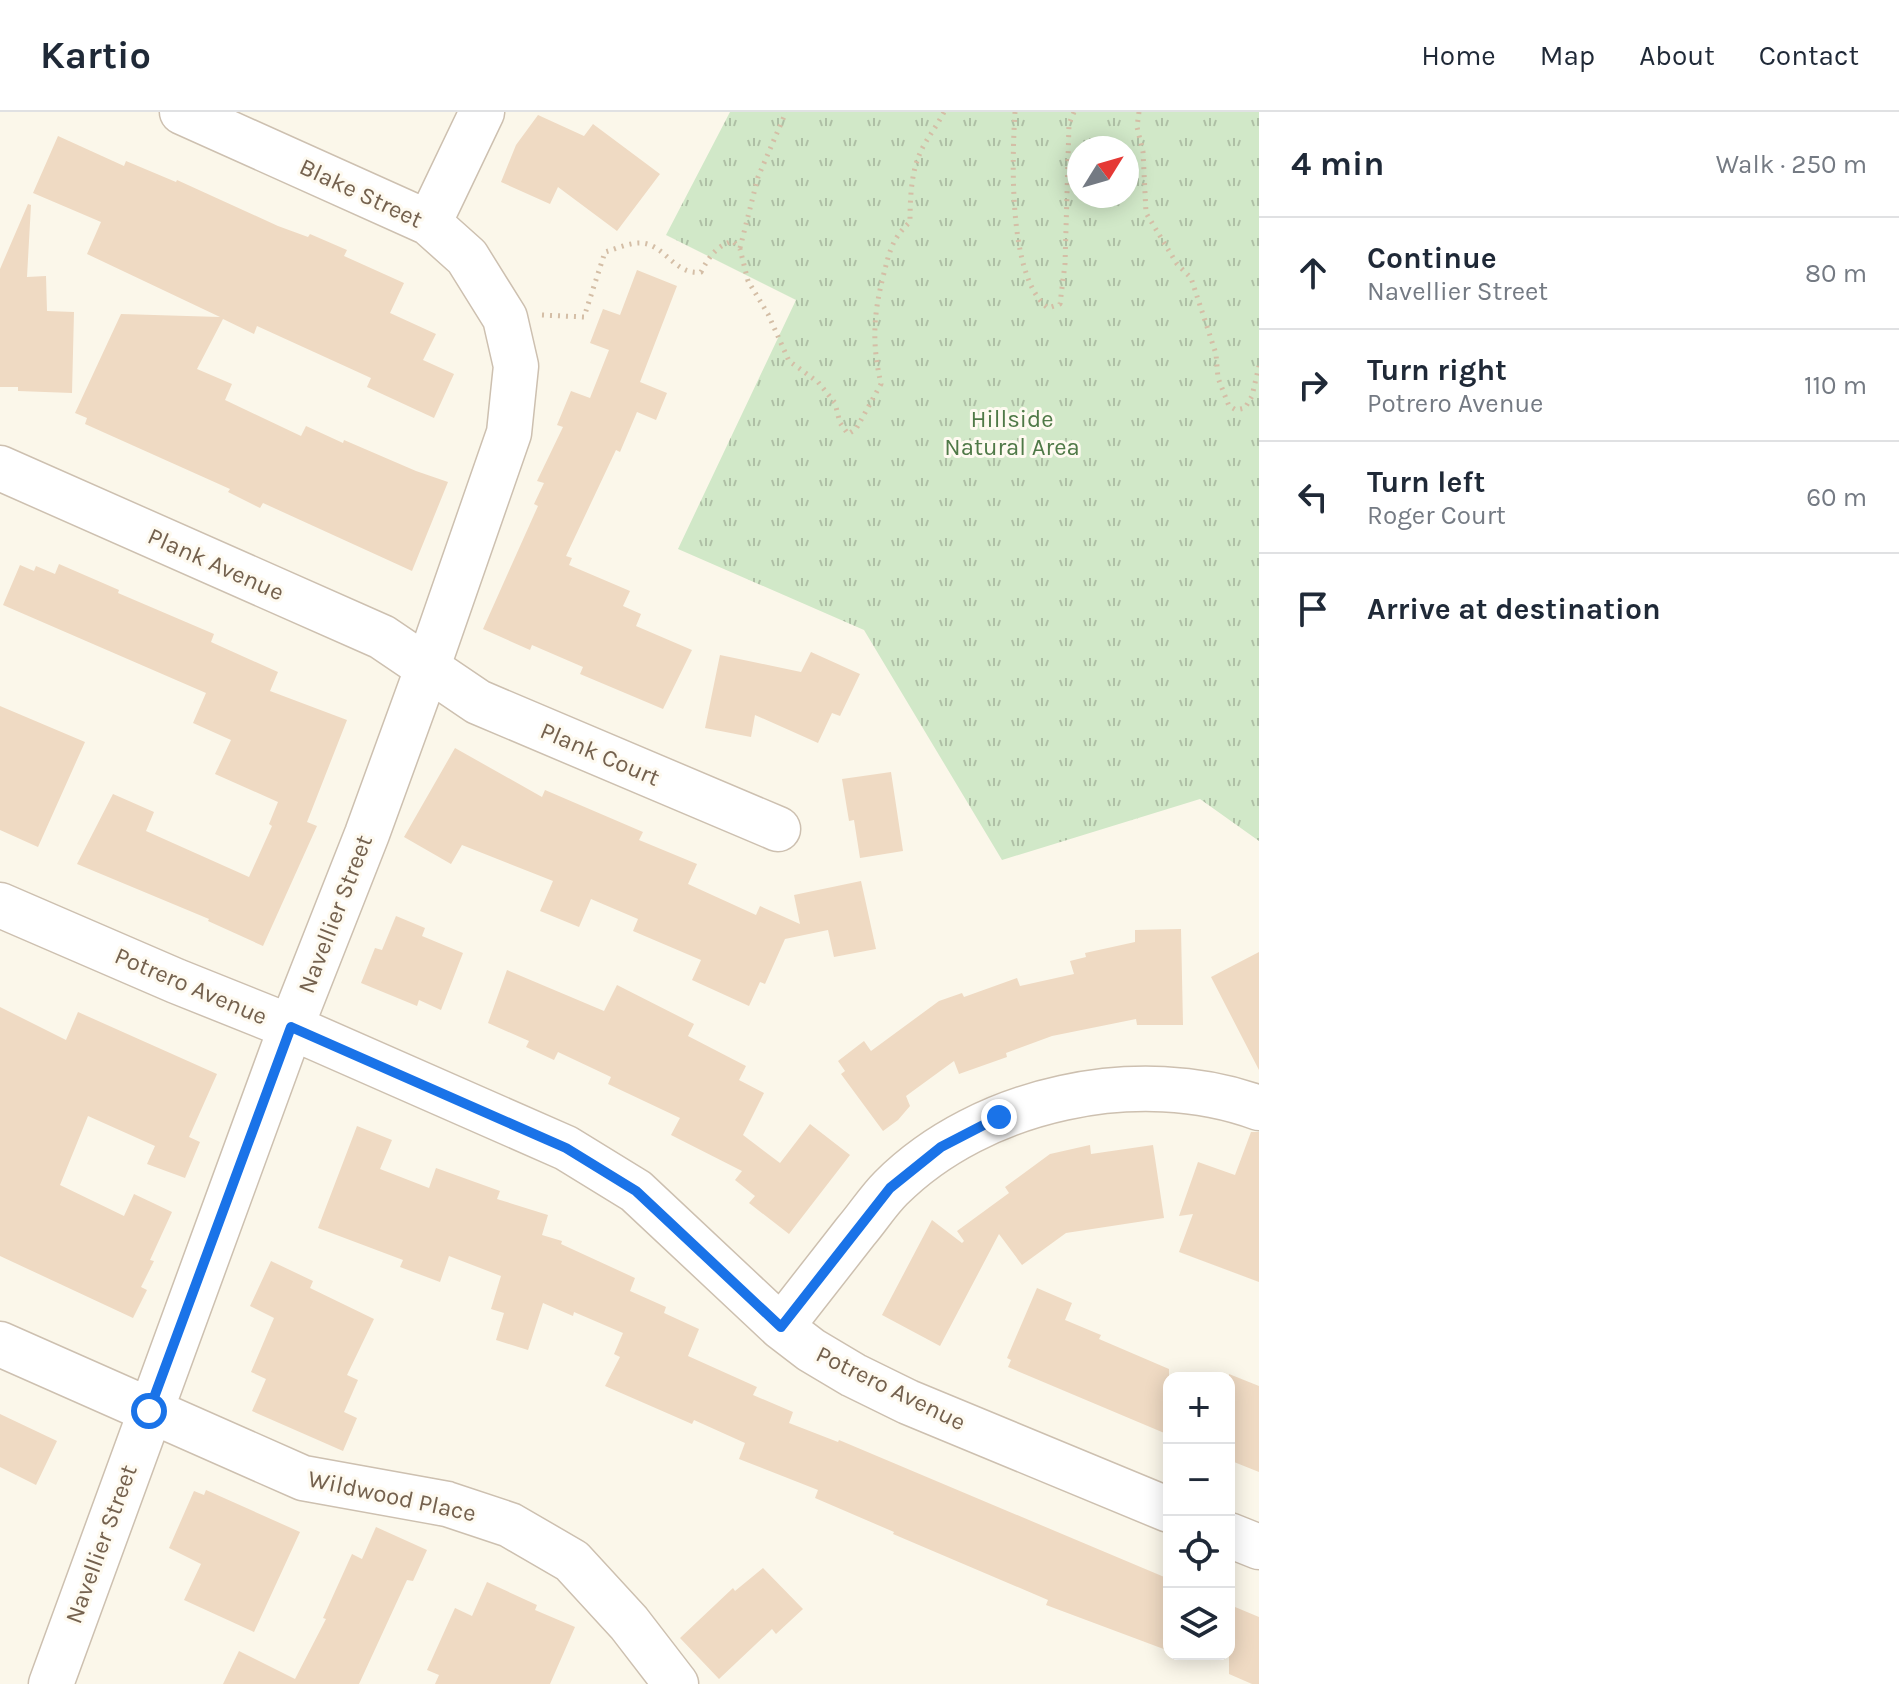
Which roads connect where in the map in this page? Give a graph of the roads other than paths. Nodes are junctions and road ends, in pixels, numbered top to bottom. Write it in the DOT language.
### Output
graph roads {
  1 [pos="182,112"];
  2 [pos="482,112"];
  3 [pos="429,223"];
  4 [pos="505,318"];
  5 [pos="0,468"];
  6 [pos="427,669"];
  7 [pos="778,829"];
  8 [pos="0,905"];
  9 [pos="291,1027"];
  10 [pos="1259,1108"];
  11 [pos="781,1327"];
  12 [pos="0,1344"];
  13 [pos="149,1411"];
  14 [pos="1163,1508"];
  15 [pos="1235,1537"];
  16 [pos="1259,1547"];
  17 [pos="51,1684"];
  18 [pos="676,1684"];
  1 -- 3 [label="street, Blake Street"];
  2 -- 3 [label="street"];
  3 -- 4 [label="street, Blake Street"];
  4 -- 6 [label="street, Navellier Street"];
  5 -- 6 [label="street, Plank Avenue"];
  6 -- 7 [label="street, Plank Court"];
  6 -- 9 [label="street, Navellier Street"];
  8 -- 9 [label="street, Potrero Avenue"];
  9 -- 11 [label="street, Potrero Avenue"];
  9 -- 13 [label="street, Navellier Street"];
  10 -- 11 [label="street"];
  11 -- 14 [label="street, Potrero Avenue"];
  12 -- 13 [label="street, Wildwood Place"];
  13 -- 17 [label="street, Navellier Street"];
  13 -- 18 [label="street, Wildwood Place"];
  15 -- 16 [label="street"];
}
